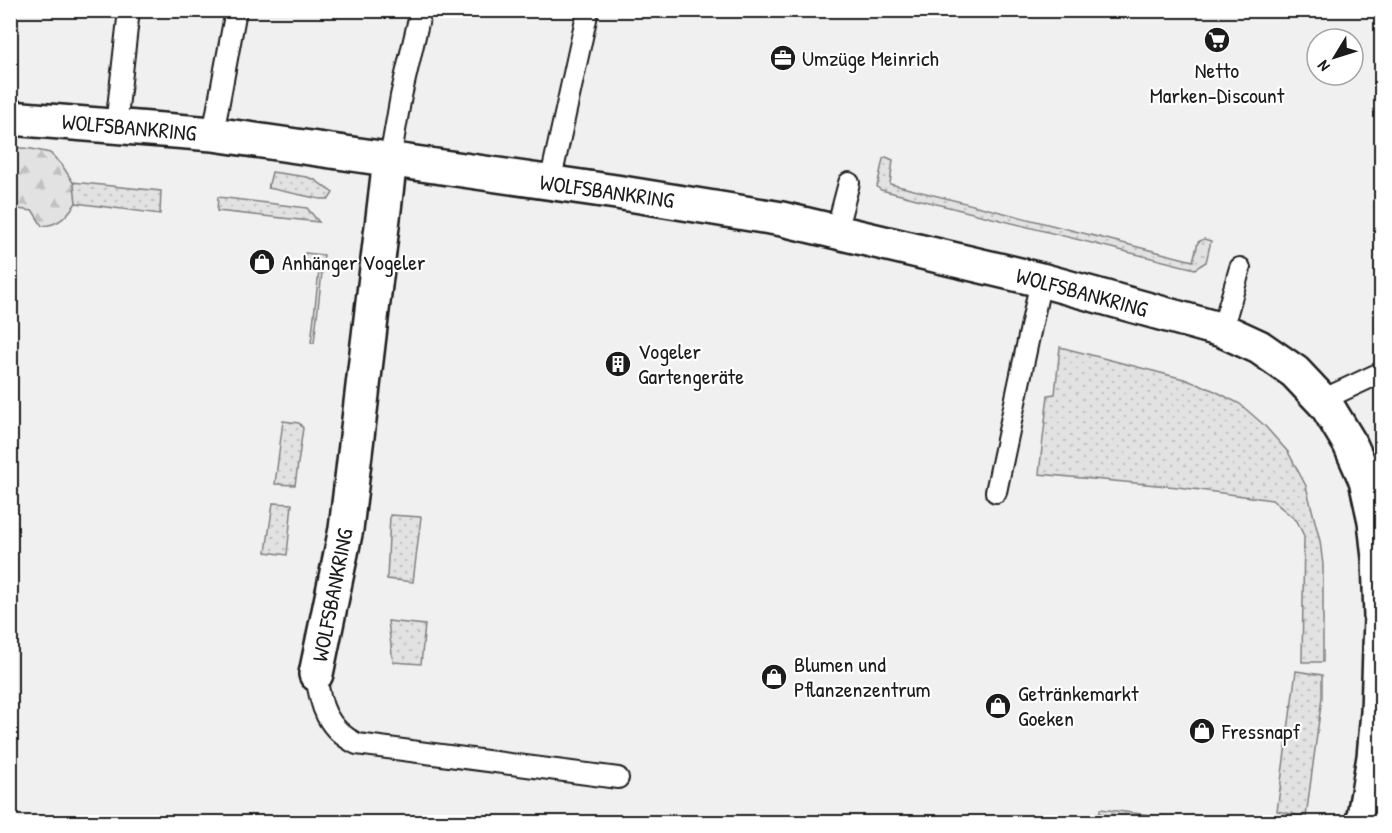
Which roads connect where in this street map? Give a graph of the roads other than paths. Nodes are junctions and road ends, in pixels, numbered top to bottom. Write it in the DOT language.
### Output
graph roads {
  1 [pos="129,10"];
  2 [pos="236,10"];
  3 [pos="421,10"];
  4 [pos="588,10"];
  5 [pos="10,118"];
  6 [pos="116,126"];
  7 [pos="213,134"];
  8 [pos="390,159"];
  9 [pos="550,183"];
  10 [pos="849,183"];
  11 [pos="836,232"];
  12 [pos="1240,268"];
  13 [pos="1041,280"];
  14 [pos="1222,330"];
  15 [pos="1382,372"];
  16 [pos="1322,400"];
  17 [pos="1374,478"];
  18 [pos="996,492"];
  19 [pos="316,674"];
  20 [pos="618,778"];
  21 [pos="1363,822"];
  1 -- 6 [label="lane"];
  2 -- 7 [label="lane"];
  3 -- 8 [label="lane"];
  4 -- 9 [label="lane"];
  5 -- 6 [label="street, WOLFSBANKRING"];
  6 -- 7 [label="street, WOLFSBANKRING"];
  7 -- 8 [label="street, WOLFSBANKRING"];
  8 -- 9 [label="street, WOLFSBANKRING"];
  8 -- 19 [label="street, WOLFSBANKRING"];
  9 -- 11 [label="street, WOLFSBANKRING"];
  10 -- 11 [label="lane"];
  11 -- 13 [label="street, WOLFSBANKRING"];
  12 -- 14 [label="lane"];
  13 -- 14 [label="street, WOLFSBANKRING"];
  13 -- 18 [label="lane"];
  14 -- 16 [label="street, WOLFSBANKRING"];
  15 -- 16 [label="lane"];
  16 -- 17 [label="street, WOLFSBANKRING"];
  17 -- 21 [label="street, WOLFSBANKRING"];
  19 -- 20 [label="lane"];
}
